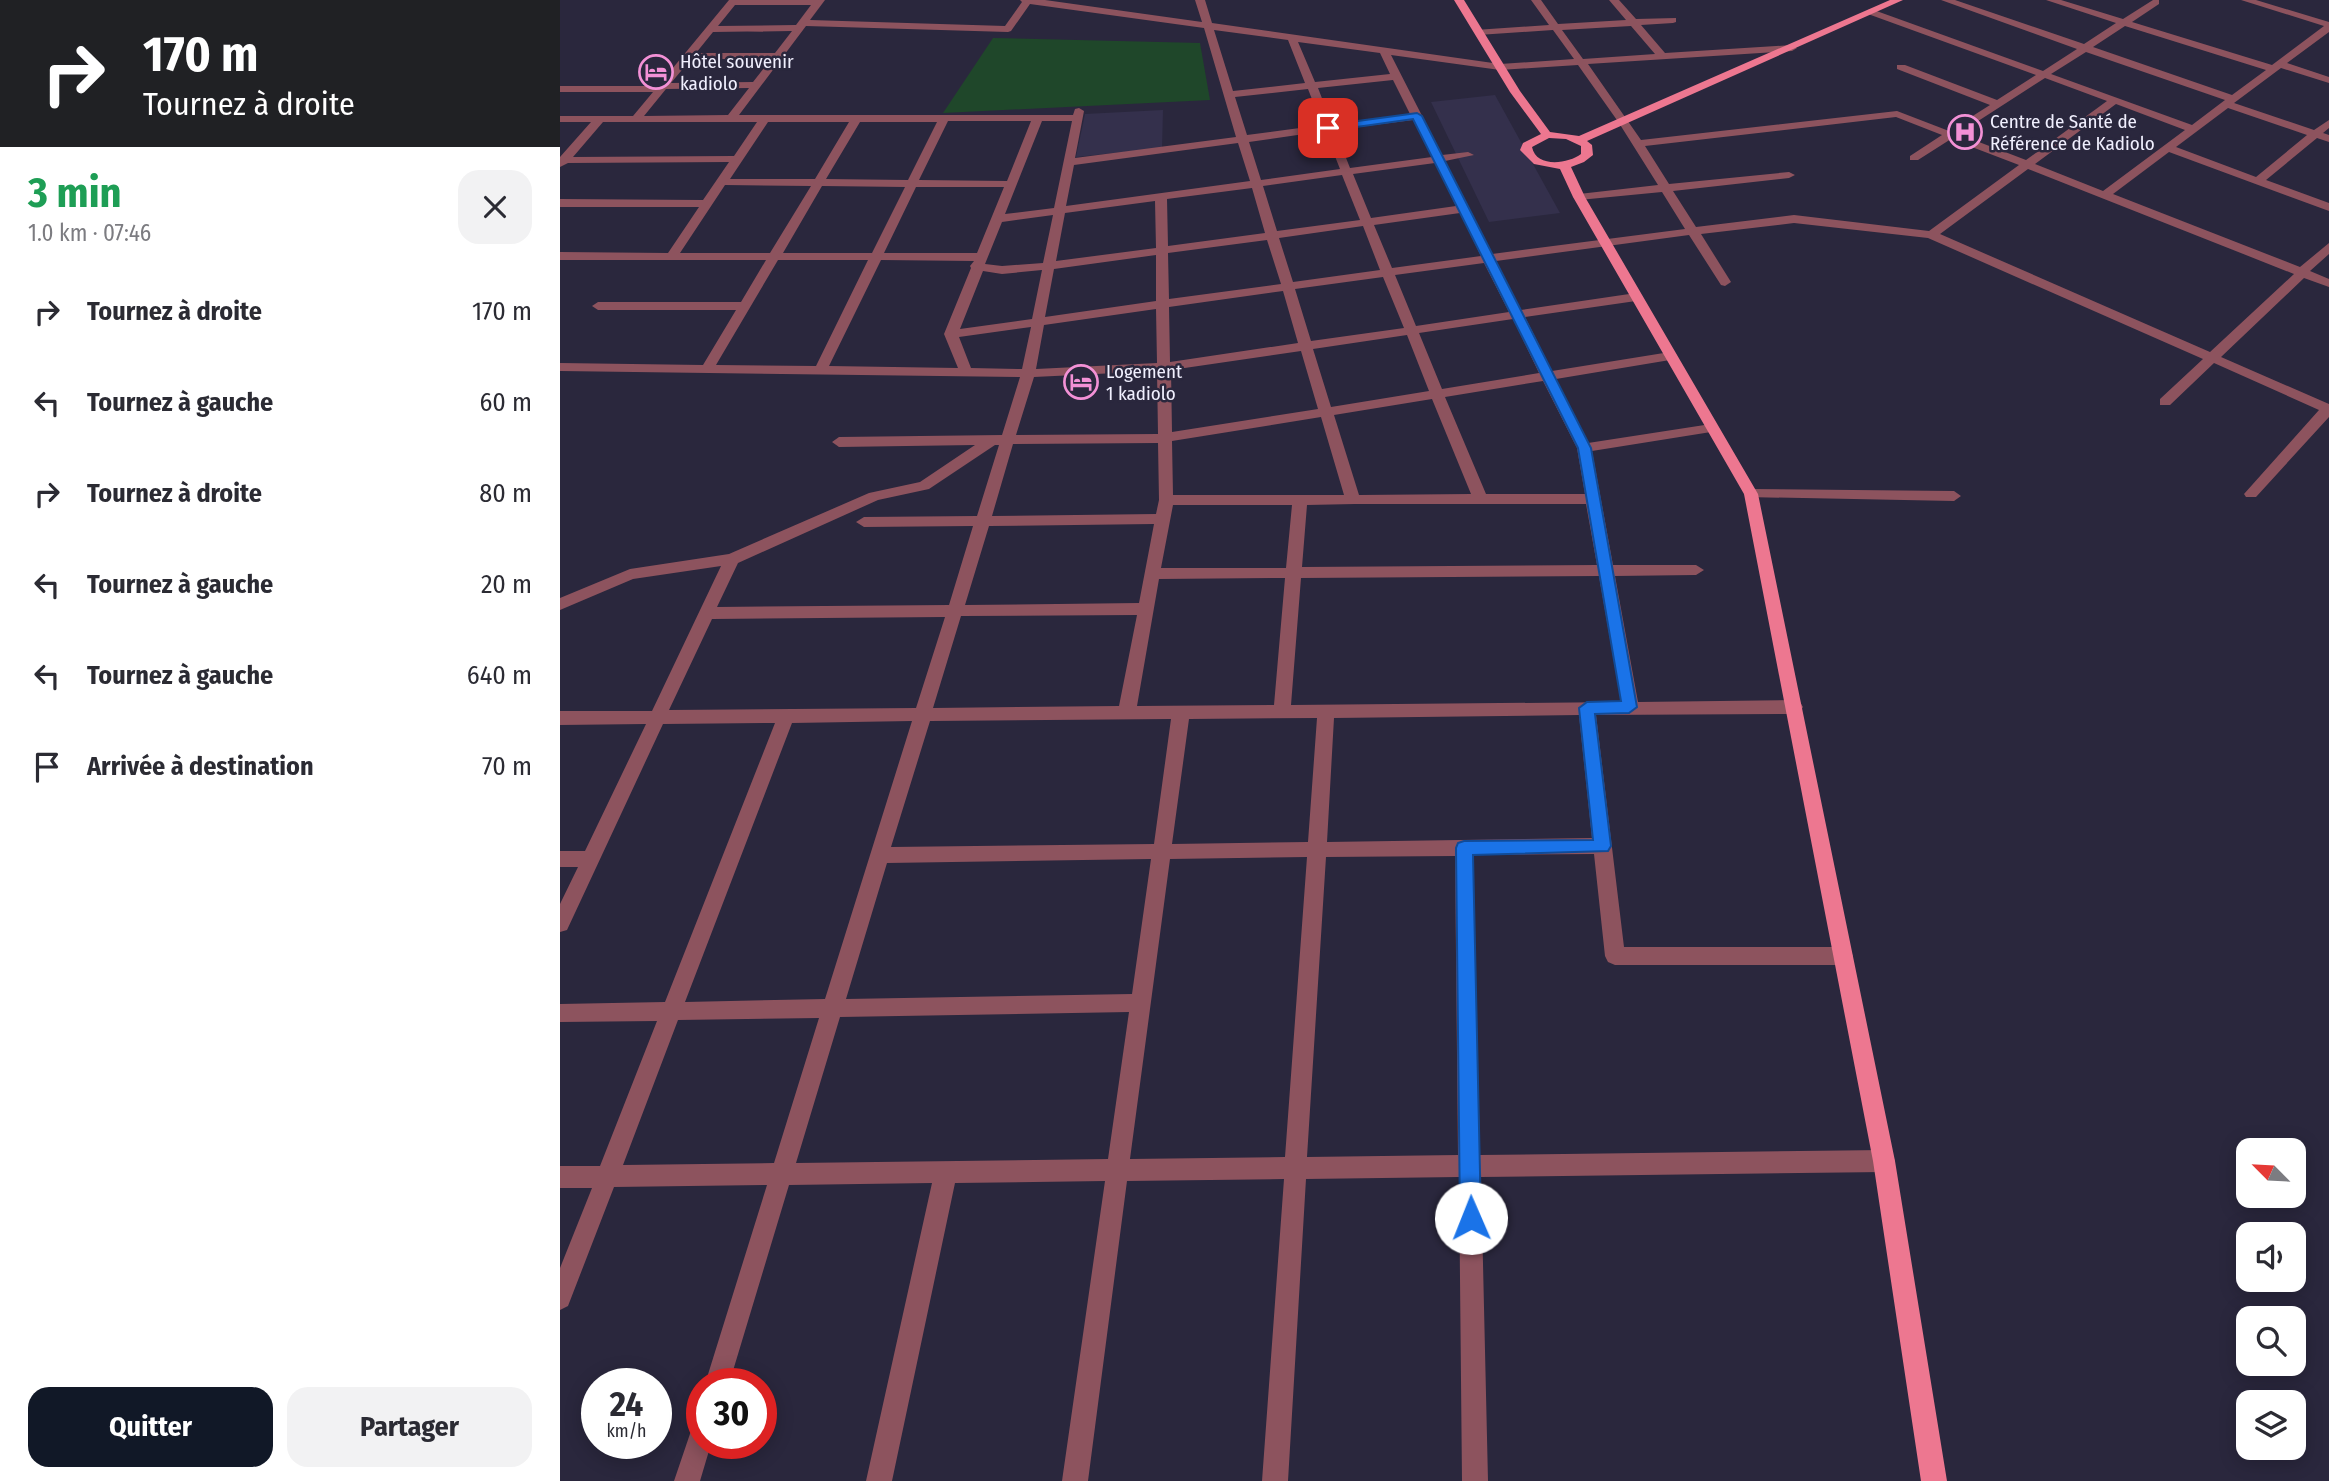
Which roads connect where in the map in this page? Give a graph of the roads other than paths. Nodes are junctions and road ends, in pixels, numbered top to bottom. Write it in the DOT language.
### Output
graph roads {
  1 [pos="1027,0"];
  2 [pos="1118,0"];
  3 [pos="1199,0"];
  4 [pos="1458,0"];
  5 [pos="1536,0"];
  6 [pos="1614,0"];
  7 [pos="1898,0"];
  8 [pos="1946,0"];
  9 [pos="2051,0"];
  10 [pos="2246,0"];
  11 [pos="733,1"];
  12 [pos="820,1"];
  13 [pos="2156,2"];
  14 [pos="2262,2"];
  15 [pos="1871,12"];
  16 [pos="1121,13"];
  17 [pos="1673,20"];
  18 [pos="1633,22"];
  19 [pos="2124,23"];
  20 [pos="801,25"];
  21 [pos="1207,26"];
  22 [pos="2329,26"];
  23 [pos="1555,27"];
  24 [pos="710,29"];
  25 [pos="1478,32"];
  26 [pos="1292,37"];
  27 [pos="1792,48"];
  28 [pos="2085,48"];
  29 [pos="1384,51"];
  30 [pos="688,56"];
  31 [pos="778,56"];
  32 [pos="1662,57"];
  33 [pos="1581,62"];
  34 [pos="2277,66"];
  35 [pos="1500,67"];
  36 [pos="1901,67"];
  37 [pos="2044,75"];
  38 [pos="1396,76"];
  39 [pos="2329,80"];
  40 [pos="756,85"];
  41 [pos="1311,86"];
  42 [pos="662,87"];
  43 [pos="560,89"];
  44 [pos="1229,95"];
  45 [pos="2115,100"];
  46 [pos="2230,102"];
  47 [pos="1998,104"];
  48 [pos="1417,116"];
  49 [pos="857,118"];
  50 [pos="944,118"];
  51 [pos="1038,118"];
  52 [pos="560,119"];
  53 [pos="600,119"];
  54 [pos="636,119"];
  55 [pos="731,119"];
  56 [pos="764,119"];
  57 [pos="1624,122"];
  58 [pos="2329,123"];
  59 [pos="1328,128"];
  60 [pos="2194,129"];
  61 [pos="2315,134"];
  62 [pos="1547,135"];
  63 [pos="1950,135"];
  64 [pos="1242,139"];
  65 [pos="2329,139"];
  66 [pos="1580,140"];
  67 [pos="1638,144"];
  68 [pos="2167,148"];
  69 [pos="1468,155"];
  70 [pos="1914,158"];
  71 [pos="737,159"];
  72 [pos="1438,159"];
  73 [pos="561,161"];
  74 [pos="1069,162"];
  75 [pos="1564,165"];
  76 [pos="2027,165"];
  77 [pos="1346,172"];
  78 [pos="1789,175"];
  79 [pos="2258,181"];
  80 [pos="721,182"];
  81 [pos="818,183"];
  82 [pos="912,184"];
  83 [pos="1010,184"];
  84 [pos="1256,184"];
  85 [pos="1666,188"];
  86 [pos="2105,195"];
  87 [pos="1161,196"];
  88 [pos="1578,197"];
  89 [pos="560,204"];
  90 [pos="707,204"];
  91 [pos="2329,207"];
  92 [pos="1463,209"];
  93 [pos="1060,210"];
  94 [pos="996,219"];
  95 [pos="1367,222"];
  96 [pos="1693,231"];
  97 [pos="1272,235"];
  98 [pos="1931,235"];
  99 [pos="1604,242"];
  100 [pos="2329,247"];
  101 [pos="1162,250"];
  102 [pos="560,256"];
  103 [pos="672,256"];
  104 [pos="775,256"];
  105 [pos="877,256"];
  106 [pos="1488,258"];
  107 [pos="978,261"];
  108 [pos="1049,266"];
  109 [pos="1387,272"];
  110 [pos="2302,272"];
  111 [pos="1725,282"];
  112 [pos="2329,283"];
  113 [pos="1287,286"];
  114 [pos="1636,298"];
  115 [pos="1163,304"];
  116 [pos="598,306"];
  117 [pos="745,306"];
  118 [pos="1517,315"];
  119 [pos="1038,321"];
  120 [pos="983,329"];
  121 [pos="1411,330"];
  122 [pos="951,334"];
  123 [pos="1306,346"];
  124 [pos="1670,356"];
  125 [pos="2212,358"];
  126 [pos="962,364"];
  127 [pos="560,367"];
  128 [pos="1164,367"];
  129 [pos="707,369"];
  130 [pos="821,370"];
  131 [pos="1028,373"];
  132 [pos="1548,376"];
  133 [pos="1437,394"];
  134 [pos="2165,402"];
  135 [pos="2329,409"];
  136 [pos="1326,412"];
  137 [pos="1711,428"];
  138 [pos="1165,438"];
  139 [pos="1000,440"];
  140 [pos="839,442"];
  141 [pos="1584,448"];
  142 [pos="1752,494"];
  143 [pos="2252,494"];
  144 [pos="1954,496"];
  145 [pos="1480,499"];
  146 [pos="1593,499"];
  147 [pos="1166,500"];
  148 [pos="1300,500"];
  149 [pos="1353,500"];
  150 [pos="1163,519"];
  151 [pos="983,520"];
  152 [pos="864,522"];
  153 [pos="732,559"];
  154 [pos="1696,570"];
  155 [pos="1606,571"];
  156 [pos="1294,573"];
  157 [pos="1153,574"];
  158 [pos="560,604"];
  159 [pos="1146,609"];
  160 [pos="955,611"];
  161 [pos="706,613"];
  162 [pos="1629,707"];
  163 [pos="1794,707"];
  164 [pos="1587,708"];
  165 [pos="1326,710"];
  166 [pos="1282,711"];
  167 [pos="1127,712"];
  168 [pos="1181,712"];
  169 [pos="923,714"];
  170 [pos="786,716"];
  171 [pos="657,717"];
  172 [pos="560,718"];
  173 [pos="1602,846"];
  174 [pos="1464,848"];
  175 [pos="1316,850"];
  176 [pos="1162,852"];
  177 [pos="880,855"];
  178 [pos="560,859"];
  179 [pos="590,859"];
  180 [pos="560,924"];
  181 [pos="1843,956"];
  182 [pos="1141,1003"];
  183 [pos="833,1008"];
  184 [pos="671,1011"];
  185 [pos="560,1013"];
  186 [pos="1884,1161"];
  187 [pos="1470,1166"];
  188 [pos="1296,1168"];
  189 [pos="1118,1170"];
  190 [pos="946,1172"];
  191 [pos="782,1174"];
  192 [pos="607,1176"];
  193 [pos="560,1177"];
  194 [pos="560,1298"];
  195 [pos="722,1368"];
  196 [pos="694,1459"];
  197 [pos="687,1481"];
  198 [pos="878,1481"];
  199 [pos="1075,1481"];
  200 [pos="1275,1481"];
  201 [pos="1475,1481"];
  202 [pos="1934,1481"];
  1 -- 16 [label="street"];
  1 -- 20 [label="street"];
  2 -- 16 [label="street"];
  3 -- 21 [label="street"];
  4 -- 25 [label="main road"];
  5 -- 23 [label="street"];
  6 -- 18 [label="street"];
  7 -- 15 [label="main road"];
  8 -- 28 [label="street"];
  9 -- 19 [label="street"];
  10 -- 14 [label="street"];
  11 -- 12 [label="street"];
  11 -- 24 [label="street"];
  12 -- 20 [label="street"];
  13 -- 19 [label="street"];
  14 -- 22 [label="street"];
  15 -- 27 [label="main road"];
  15 -- 37 [label="street"];
  16 -- 21 [label="street"];
  17 -- 18 [label="street"];
  18 -- 23 [label="street"];
  18 -- 32 [label="street"];
  19 -- 28 [label="street"];
  19 -- 34 [label="street"];
  20 -- 24 [label="street"];
  20 -- 31 [label="street"];
  21 -- 26 [label="street"];
  21 -- 44 [label="street"];
  22 -- 34 [label="street"];
  23 -- 25 [label="street"];
  23 -- 33 [label="street"];
  24 -- 30 [label="street"];
  25 -- 35 [label="main road"];
  26 -- 29 [label="street"];
  26 -- 41 [label="street"];
  27 -- 32 [label="street"];
  27 -- 57 [label="main road"];
  28 -- 37 [label="street"];
  28 -- 46 [label="street"];
  29 -- 35 [label="street"];
  29 -- 38 [label="street"];
  30 -- 31 [label="street"];
  30 -- 42 [label="street"];
  31 -- 40 [label="street"];
  32 -- 33 [label="street"];
  33 -- 35 [label="street"];
  33 -- 57 [label="street"];
  34 -- 39 [label="street"];
  34 -- 46 [label="street"];
  35 -- 62 [label="main road"];
  36 -- 47 [label="street"];
  37 -- 45 [label="street"];
  37 -- 47 [label="street"];
  38 -- 41 [label="street"];
  38 -- 48 [label="street"];
  40 -- 42 [label="street"];
  40 -- 55 [label="street"];
  41 -- 44 [label="street"];
  41 -- 59 [label="street"];
  42 -- 43 [label="street"];
  42 -- 54 [label="street"];
  44 -- 64 [label="street"];
  45 -- 60 [label="street"];
  45 -- 76 [label="street"];
  46 -- 60 [label="street"];
  46 -- 61 [label="street"];
  47 -- 63 [label="street"];
  48 -- 59 [label="street"];
  48 -- 72 [label="street"];
  49 -- 50 [label="street"];
  49 -- 56 [label="street"];
  49 -- 81 [label="street"];
  50 -- 51 [label="street"];
  50 -- 82 [label="street"];
  51 -- 74 [label="street"];
  51 -- 83 [label="street"];
  52 -- 53 [label="street"];
  53 -- 54 [label="street"];
  53 -- 73 [label="street"];
  54 -- 55 [label="street"];
  55 -- 56 [label="street"];
  56 -- 71 [label="street"];
  57 -- 66 [label="main road"];
  57 -- 67 [label="street"];
  58 -- 61 [label="street"];
  59 -- 64 [label="street"];
  59 -- 77 [label="street"];
  60 -- 68 [label="street"];
  61 -- 65 [label="street"];
  61 -- 79 [label="street"];
  62 -- 66 [label="main road"];
  62 -- 75 [label="main road"];
  63 -- 67 [label="street"];
  63 -- 70 [label="street"];
  63 -- 76 [label="street"];
  64 -- 74 [label="street"];
  64 -- 84 [label="street"];
  66 -- 75 [label="main road"];
  67 -- 85 [label="street"];
  68 -- 79 [label="street"];
  68 -- 86 [label="street"];
  69 -- 72 [label="street"];
  71 -- 73 [label="street"];
  71 -- 80 [label="street"];
  72 -- 77 [label="street"];
  72 -- 92 [label="street"];
  74 -- 93 [label="street"];
  75 -- 88 [label="main road"];
  76 -- 86 [label="street"];
  76 -- 98 [label="street"];
  77 -- 84 [label="street"];
  77 -- 95 [label="street"];
  78 -- 85 [label="street"];
  79 -- 91 [label="street"];
  80 -- 81 [label="street"];
  80 -- 90 [label="street"];
  81 -- 82 [label="street"];
  81 -- 104 [label="street"];
  82 -- 83 [label="street"];
  82 -- 105 [label="street"];
  83 -- 94 [label="street"];
  84 -- 87 [label="street"];
  84 -- 97 [label="street"];
  85 -- 88 [label="street"];
  85 -- 96 [label="street"];
  86 -- 110 [label="street"];
  87 -- 93 [label="street"];
  87 -- 101 [label="street"];
  88 -- 99 [label="main road"];
  89 -- 90 [label="street"];
  90 -- 103 [label="street"];
  92 -- 95 [label="street"];
  92 -- 106 [label="street"];
  93 -- 94 [label="street"];
  93 -- 108 [label="street"];
  94 -- 107 [label="street"];
  95 -- 97 [label="street"];
  95 -- 109 [label="street"];
  96 -- 98 [label="street"];
  96 -- 99 [label="street"];
  96 -- 111 [label="street"];
  97 -- 101 [label="street"];
  97 -- 113 [label="street"];
  98 -- 125 [label="street"];
  99 -- 106 [label="street"];
  99 -- 114 [label="main road"];
  100 -- 110 [label="street"];
  101 -- 108 [label="street"];
  101 -- 115 [label="street"];
  102 -- 103 [label="street"];
  103 -- 104 [label="street"];
  104 -- 105 [label="street"];
  104 -- 117 [label="street"];
  105 -- 107 [label="street"];
  105 -- 130 [label="street"];
  106 -- 109 [label="street"];
  106 -- 118 [label="street"];
  107 -- 108 [label="street"];
  107 -- 122 [label="street"];
  108 -- 119 [label="street"];
  109 -- 113 [label="street"];
  109 -- 121 [label="street"];
  110 -- 112 [label="street"];
  110 -- 125 [label="street"];
  113 -- 115 [label="street"];
  113 -- 123 [label="street"];
  114 -- 118 [label="street"];
  114 -- 124 [label="main road"];
  115 -- 119 [label="street"];
  115 -- 128 [label="street"];
  116 -- 117 [label="street"];
  117 -- 129 [label="street"];
  118 -- 121 [label="street"];
  118 -- 132 [label="street"];
  119 -- 120 [label="street"];
  119 -- 131 [label="street"];
  120 -- 122 [label="street"];
  120 -- 126 [label="street"];
  121 -- 123 [label="street"];
  121 -- 133 [label="street"];
  122 -- 126 [label="street"];
  123 -- 128 [label="street"];
  123 -- 136 [label="street"];
  124 -- 132 [label="street"];
  124 -- 137 [label="main road"];
  125 -- 134 [label="street"];
  125 -- 135 [label="street"];
  126 -- 130 [label="street"];
  126 -- 131 [label="street"];
  127 -- 129 [label="street"];
  128 -- 131 [label="street"];
  128 -- 138 [label="street"];
  129 -- 130 [label="street"];
  131 -- 139 [label="street"];
  132 -- 133 [label="street"];
  132 -- 141 [label="street"];
  133 -- 136 [label="street"];
  133 -- 145 [label="street"];
  135 -- 143 [label="street"];
  136 -- 138 [label="street"];
  136 -- 149 [label="street"];
  137 -- 141 [label="street"];
  137 -- 142 [label="main road"];
  138 -- 139 [label="street"];
  138 -- 147 [label="street"];
  139 -- 140 [label="street"];
  139 -- 151 [label="street"];
  139 -- 153 [label="street"];
  141 -- 146 [label="street"];
  142 -- 144 [label="street"];
  142 -- 163 [label="main road"];
  145 -- 146 [label="street"];
  145 -- 149 [label="street"];
  146 -- 155 [label="street"];
  147 -- 148 [label="street"];
  147 -- 150 [label="street"];
  148 -- 149 [label="street"];
  148 -- 156 [label="street"];
  150 -- 151 [label="street"];
  150 -- 157 [label="street"];
  151 -- 152 [label="street"];
  151 -- 160 [label="street"];
  153 -- 158 [label="street"];
  153 -- 161 [label="street"];
  154 -- 155 [label="street"];
  155 -- 156 [label="street"];
  155 -- 162 [label="street"];
  156 -- 157 [label="street"];
  156 -- 166 [label="street"];
  157 -- 159 [label="street"];
  159 -- 160 [label="street"];
  159 -- 167 [label="street"];
  160 -- 161 [label="street"];
  160 -- 169 [label="street"];
  161 -- 171 [label="street"];
  162 -- 163 [label="street"];
  162 -- 164 [label="street"];
  163 -- 181 [label="main road"];
  164 -- 165 [label="street"];
  164 -- 173 [label="street"];
  165 -- 166 [label="street"];
  165 -- 175 [label="street"];
  166 -- 168 [label="street"];
  167 -- 168 [label="street"];
  167 -- 169 [label="street"];
  168 -- 176 [label="street"];
  169 -- 170 [label="street"];
  169 -- 177 [label="street"];
  170 -- 171 [label="street"];
  170 -- 184 [label="street"];
  171 -- 172 [label="street"];
  171 -- 179 [label="street"];
  173 -- 174 [label="street"];
  173 -- 181 [label="street"];
  174 -- 175 [label="street"];
  174 -- 187 [label="street"];
  175 -- 176 [label="street"];
  175 -- 188 [label="street"];
  176 -- 177 [label="street"];
  176 -- 182 [label="street"];
  177 -- 183 [label="street"];
  178 -- 179 [label="street"];
  179 -- 180 [label="street"];
  181 -- 186 [label="main road"];
  182 -- 183 [label="street"];
  182 -- 189 [label="street"];
  183 -- 184 [label="street"];
  183 -- 191 [label="street"];
  184 -- 185 [label="street"];
  184 -- 192 [label="street"];
  186 -- 187 [label="street"];
  186 -- 202 [label="main road"];
  187 -- 188 [label="street"];
  187 -- 201 [label="street"];
  188 -- 189 [label="street"];
  188 -- 200 [label="street"];
  189 -- 190 [label="street"];
  189 -- 199 [label="street"];
  190 -- 191 [label="street"];
  190 -- 198 [label="street"];
  191 -- 192 [label="street"];
  191 -- 195 [label="street"];
  192 -- 193 [label="street"];
  192 -- 194 [label="street"];
  196 -- 197 [label="street"];
}
